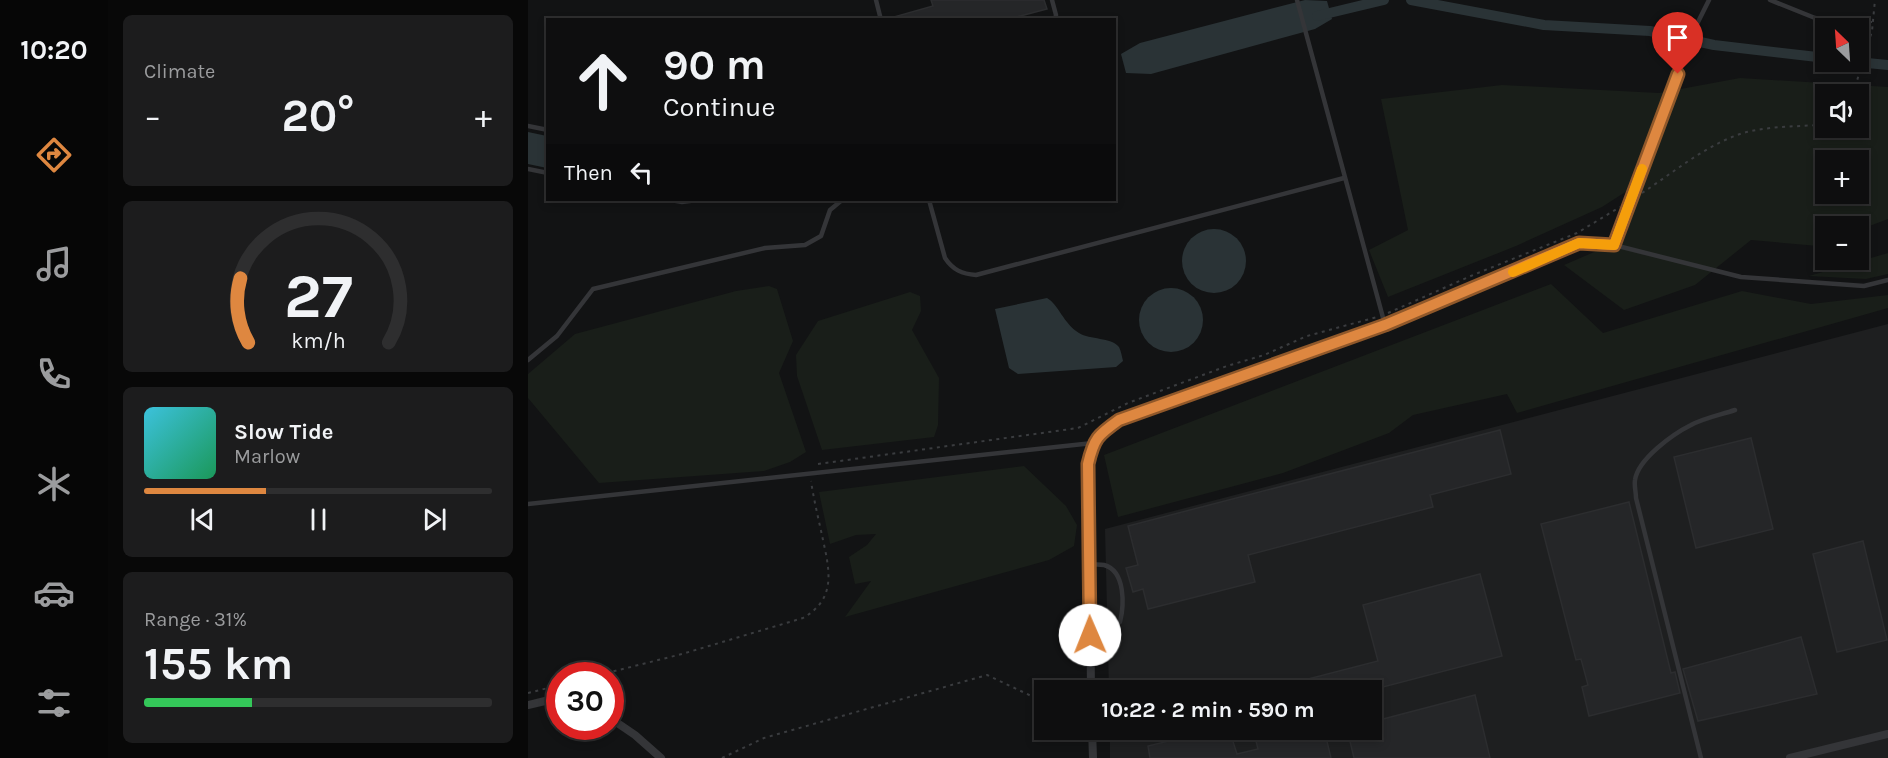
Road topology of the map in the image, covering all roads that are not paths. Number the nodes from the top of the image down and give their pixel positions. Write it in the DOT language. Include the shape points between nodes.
graph roads {
  1 [pos="876,0"];
  2 [pos="1052,0"];
  3 [pos="1709,0"];
  4 [pos="1770,0"];
  5 [pos="1298,1"];
  6 [pos="880,18"];
  7 [pos="1055,18"];
  8 [pos="1815,18"];
  9 [pos="528,126"];
  10 [pos="546,130"];
  11 [pos="528,169"];
  12 [pos="546,173"];
  13 [pos="1344,178"];
  14 [pos="841,201"];
  15 [pos="929,201"];
  16 [pos="1614,245"];
  17 [pos="1888,280"];
  18 [pos="1385,325"];
  19 [pos="528,360"];
  20 [pos="1735,410"];
  21 [pos="1093,443"];
  22 [pos="1089,495"];
  23 [pos="528,504"];
  24 [pos="1089,564"];
  25 [pos="1090,635"];
  26 [pos="1091,680"];
  27 [pos="546,701"];
  28 [pos="528,705"];
  29 [pos="624,729"];
  30 [pos="1888,734"];
  31 [pos="1092,740"];
  32 [pos="661,758"];
  33 [pos="1093,758"];
  34 [pos="1701,758"];
  35 [pos="1790,758"];
  1 -- 6 [label="lane"];
  2 -- 7 [label="lane"];
  3 -- 16 [label="lane"];
  4 -- 8 [label="lane"];
  5 -- 13 [label="lane"];
  9 -- 10 [label="lane"];
  11 -- 12 [label="lane"];
  13 -- 15 [label="lane" via="976,275 950,267"];
  13 -- 18 [label="lane"];
  14 -- 19 [label="lane" via="830,210 821,236 805,245 765,248 593,289 557,336"];
  16 -- 17 [label="lane" via="1741,277 1864,286"];
  16 -- 18 [label="lane" via="1579,243"];
  18 -- 21 [label="lane" via="1119,420"];
  20 -- 34 [label="lane" via="1698,422 1667,440 1648,457 1635,481"];
  21 -- 22 [label="lane" via="1088,464"];
  21 -- 23 [label="lane"];
  22 -- 24 [label="street"];
  24 -- 25 [label="street"];
  24 -- 25 [label="lane" via="1112,569 1120,581 1124,607 1120,622 1107,631"];
  25 -- 26 [label="street"];
  27 -- 28 [label="street"];
  29 -- 32 [label="street"];
  30 -- 35 [label="street"];
  31 -- 33 [label="street"];
}
